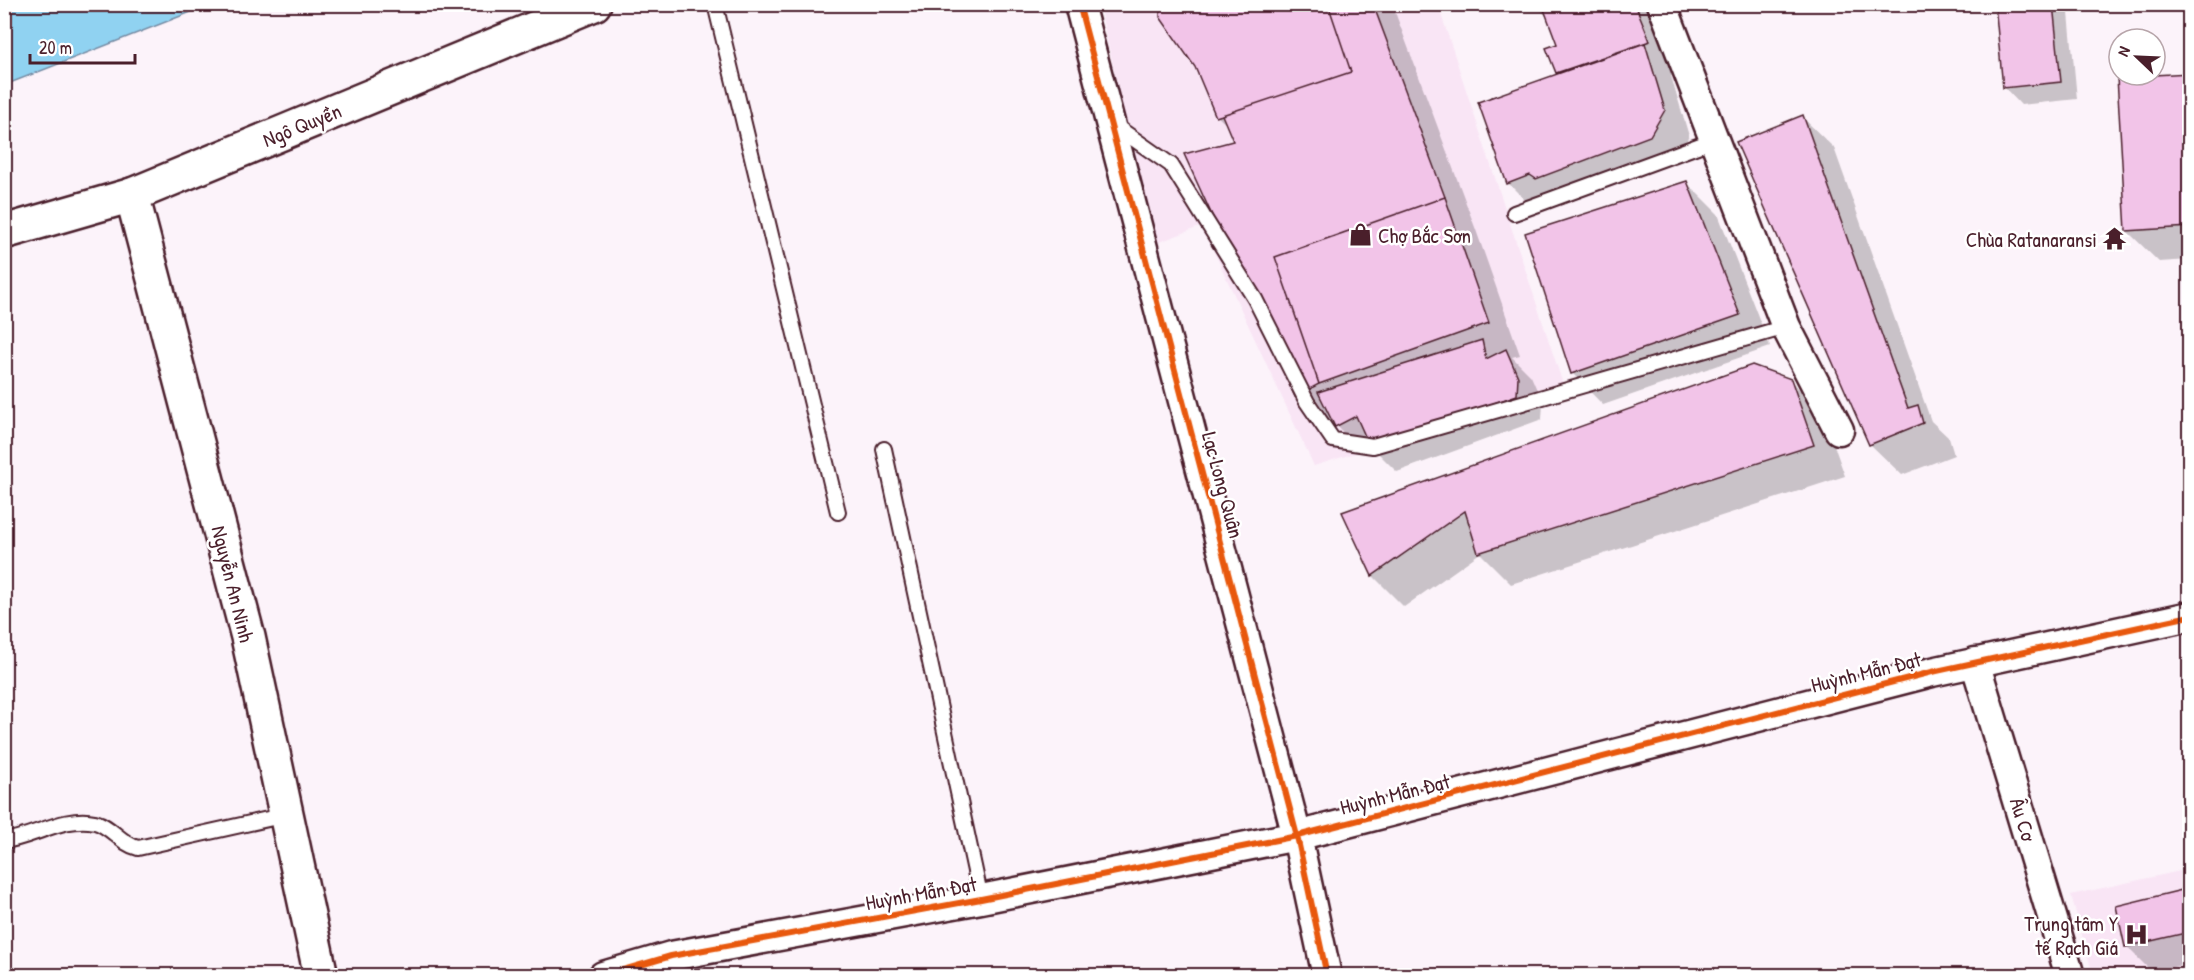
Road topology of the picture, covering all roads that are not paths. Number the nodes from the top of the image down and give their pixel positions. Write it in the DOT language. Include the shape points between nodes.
graph roads {
  1 [pos="594,4"];
  2 [pos="715,4"];
  3 [pos="1079,4"];
  4 [pos="1662,4"];
  5 [pos="1112,124"];
  6 [pos="1714,140"];
  7 [pos="132,195"];
  8 [pos="1514,213"];
  9 [pos="4,232"];
  10 [pos="1786,327"];
  11 [pos="1839,430"];
  12 [pos="884,449"];
  13 [pos="838,512"];
  14 [pos="2190,616"];
  15 [pos="1975,662"];
  16 [pos="286,815"];
  17 [pos="1297,836"];
  18 [pos="4,841"];
  19 [pos="981,899"];
  20 [pos="321,975"];
  21 [pos="603,975"];
  22 [pos="1328,975"];
  23 [pos="2070,975"];
  1 -- 7 [label="street, Ngô Quyền"];
  2 -- 13 [label="lane"];
  3 -- 5 [label="street, Lạc Long Quân"];
  4 -- 6 [label="street"];
  5 -- 10 [label="lane" via="1171,165 1255,299 1307,402 1333,440 1373,446"];
  5 -- 17 [label="street, Lạc Long Quân"];
  6 -- 8 [label="lane"];
  6 -- 10 [label="street"];
  7 -- 9 [label="street, Ngô Quyền"];
  7 -- 16 [label="street, Nguyễn An Ninh" via="248,637"];
  10 -- 11 [label="street"];
  12 -- 19 [label="lane"];
  14 -- 15 [label="street, Huỳnh Mẫn Đạt"];
  15 -- 17 [label="street, Huỳnh Mẫn Đạt"];
  15 -- 23 [label="street, Âu Cơ"];
  16 -- 18 [label="lane" via="138,848 127,846 96,822 71,821 25,838"];
  16 -- 20 [label="street, Nguyễn An Ninh"];
  17 -- 19 [label="street, Huỳnh Mẫn Đạt"];
  17 -- 22 [label="street, Lạc Long Quân"];
  19 -- 21 [label="street, Huỳnh Mẫn Đạt" via="671,956"];
}
